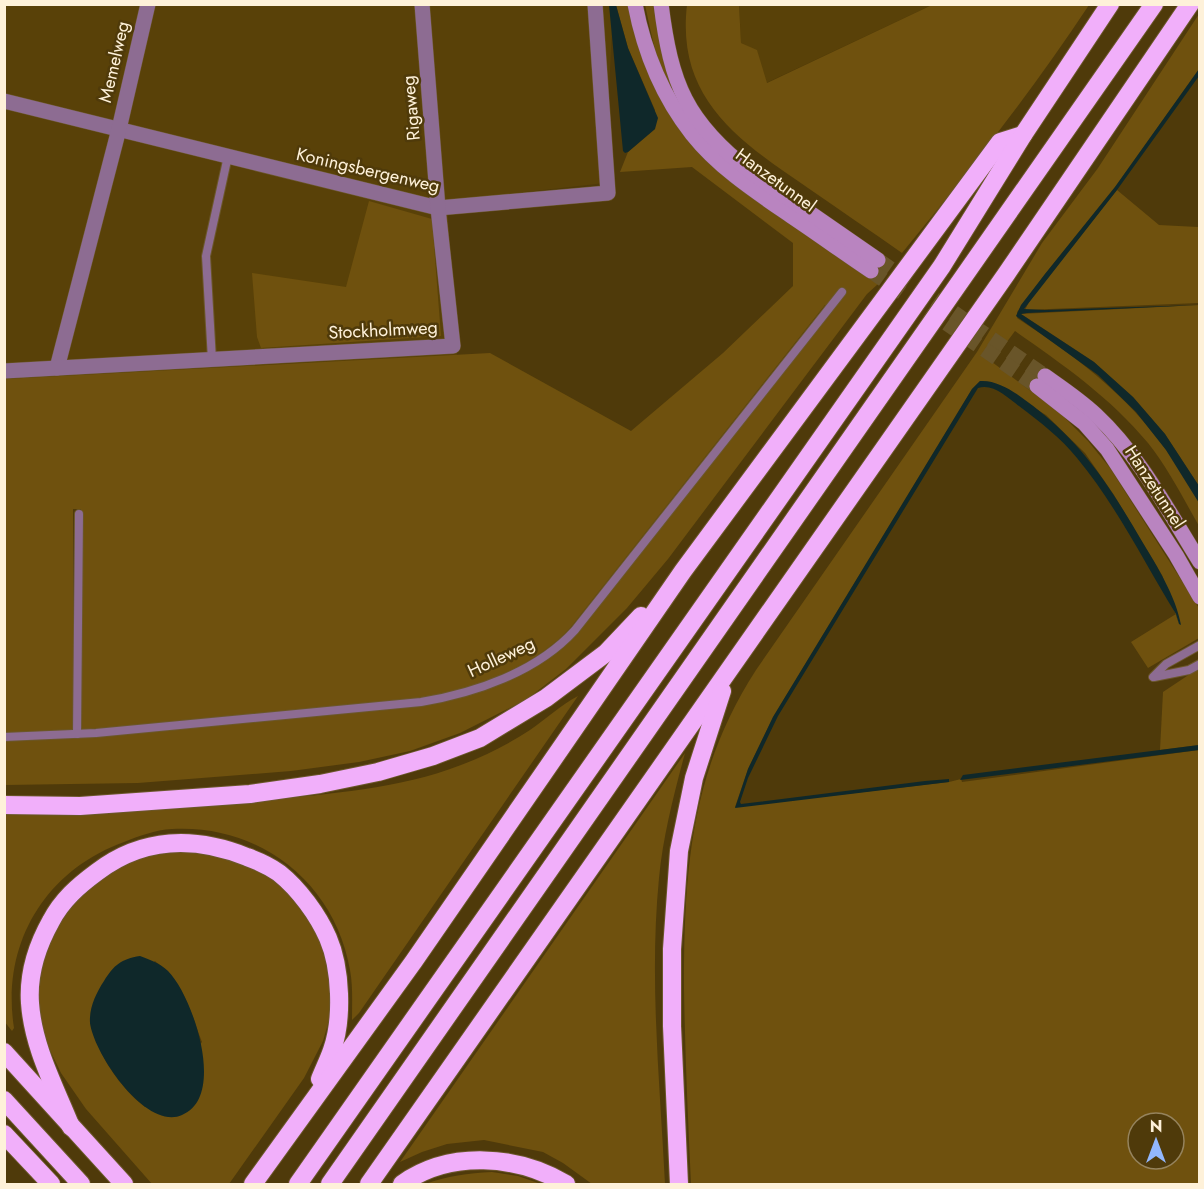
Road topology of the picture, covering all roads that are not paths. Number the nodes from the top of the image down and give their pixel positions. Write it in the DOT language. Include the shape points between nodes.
graph roads {
  1 [pos="148,4"];
  2 [pos="422,4"];
  3 [pos="595,4"];
  4 [pos="636,4"];
  5 [pos="661,4"];
  6 [pos="1110,4"];
  7 [pos="1154,4"];
  8 [pos="1190,4"];
  9 [pos="4,101"];
  10 [pos="118,129"];
  11 [pos="1023,135"];
  12 [pos="228,156"];
  13 [pos="438,208"];
  14 [pos="842,292"];
  15 [pos="212,360"];
  16 [pos="57,368"];
  17 [pos="4,371"];
  18 [pos="79,514"];
  19 [pos="1200,562"];
  20 [pos="683,571"];
  21 [pos="1200,597"];
  22 [pos="1200,645"];
  23 [pos="732,664"];
  24 [pos="1200,664"];
  25 [pos="77,734"];
  26 [pos="4,737"];
  27 [pos="4,805"];
  28 [pos="4,1052"];
  29 [pos="4,1100"];
  30 [pos="71,1127"];
  31 [pos="4,1134"];
  32 [pos="288,1135"];
  33 [pos="51,1185"];
  34 [pos="81,1185"];
  35 [pos="124,1185"];
  36 [pos="253,1185"];
  37 [pos="298,1185"];
  38 [pos="330,1185"];
  39 [pos="369,1185"];
  40 [pos="402,1185"];
  41 [pos="566,1185"];
  42 [pos="679,1185"];
  1 -- 10 [label="street, Memelweg"];
  2 -- 13 [label="street, Rigaweg"];
  3 -- 13 [label="street, Koningsbergenweg" via="608,193"];
  4 -- 5 [label="main road, Hanzetunnel" via="654,69 672,106 693,135 729,172 875,266 735,159 705,130 677,81 667,49"];
  6 -- 11 [label="highway"];
  7 -- 38 [label="highway"];
  8 -- 23 [label="highway"];
  9 -- 10 [label="street, Koningsbergenweg"];
  10 -- 12 [label="street, Koningsbergenweg"];
  10 -- 16 [label="street"];
  11 -- 20 [label="highway" via="1000,142"];
  11 -- 37 [label="highway" via="942,266"];
  12 -- 13 [label="street, Koningsbergenweg"];
  12 -- 15 [label="lane" via="206,256"];
  13 -- 15 [label="street, Stockholmweg" via="453,346"];
  14 -- 25 [label="lane, Holleweg" via="574,630 542,657 481,687 431,700"];
  15 -- 16 [label="street, Stockholmweg"];
  16 -- 17 [label="street, Stockholmweg"];
  18 -- 25 [label="lane"];
  19 -- 21 [label="main road, Hanzetunnel" via="1143,469 1118,438 1095,414 1041,381 1107,449"];
  20 -- 27 [label="highway" via="606,653 546,698 480,738 433,756 354,777 250,794 81,806"];
  20 -- 32 [label="highway"];
  22 -- 24 [label="lane" via="1166,664 1153,677"];
  23 -- 39 [label="highway"];
  23 -- 42 [label="highway" via="694,778 679,851 672,950 672,1026"];
  25 -- 26 [label="lane, Holleweg"];
  28 -- 30 [label="highway"];
  29 -- 34 [label="highway"];
  30 -- 32 [label="highway" via="37,1044 33,1023 31,980 39,944 69,895 108,863 159,844 184,843 229,850 278,873 296,890 328,939 337,969 339,998 333,1048"];
  30 -- 35 [label="highway"];
  31 -- 33 [label="highway"];
  32 -- 36 [label="highway"];
  40 -- 41 [label="highway" via="435,1168 483,1160 531,1168"];
}
